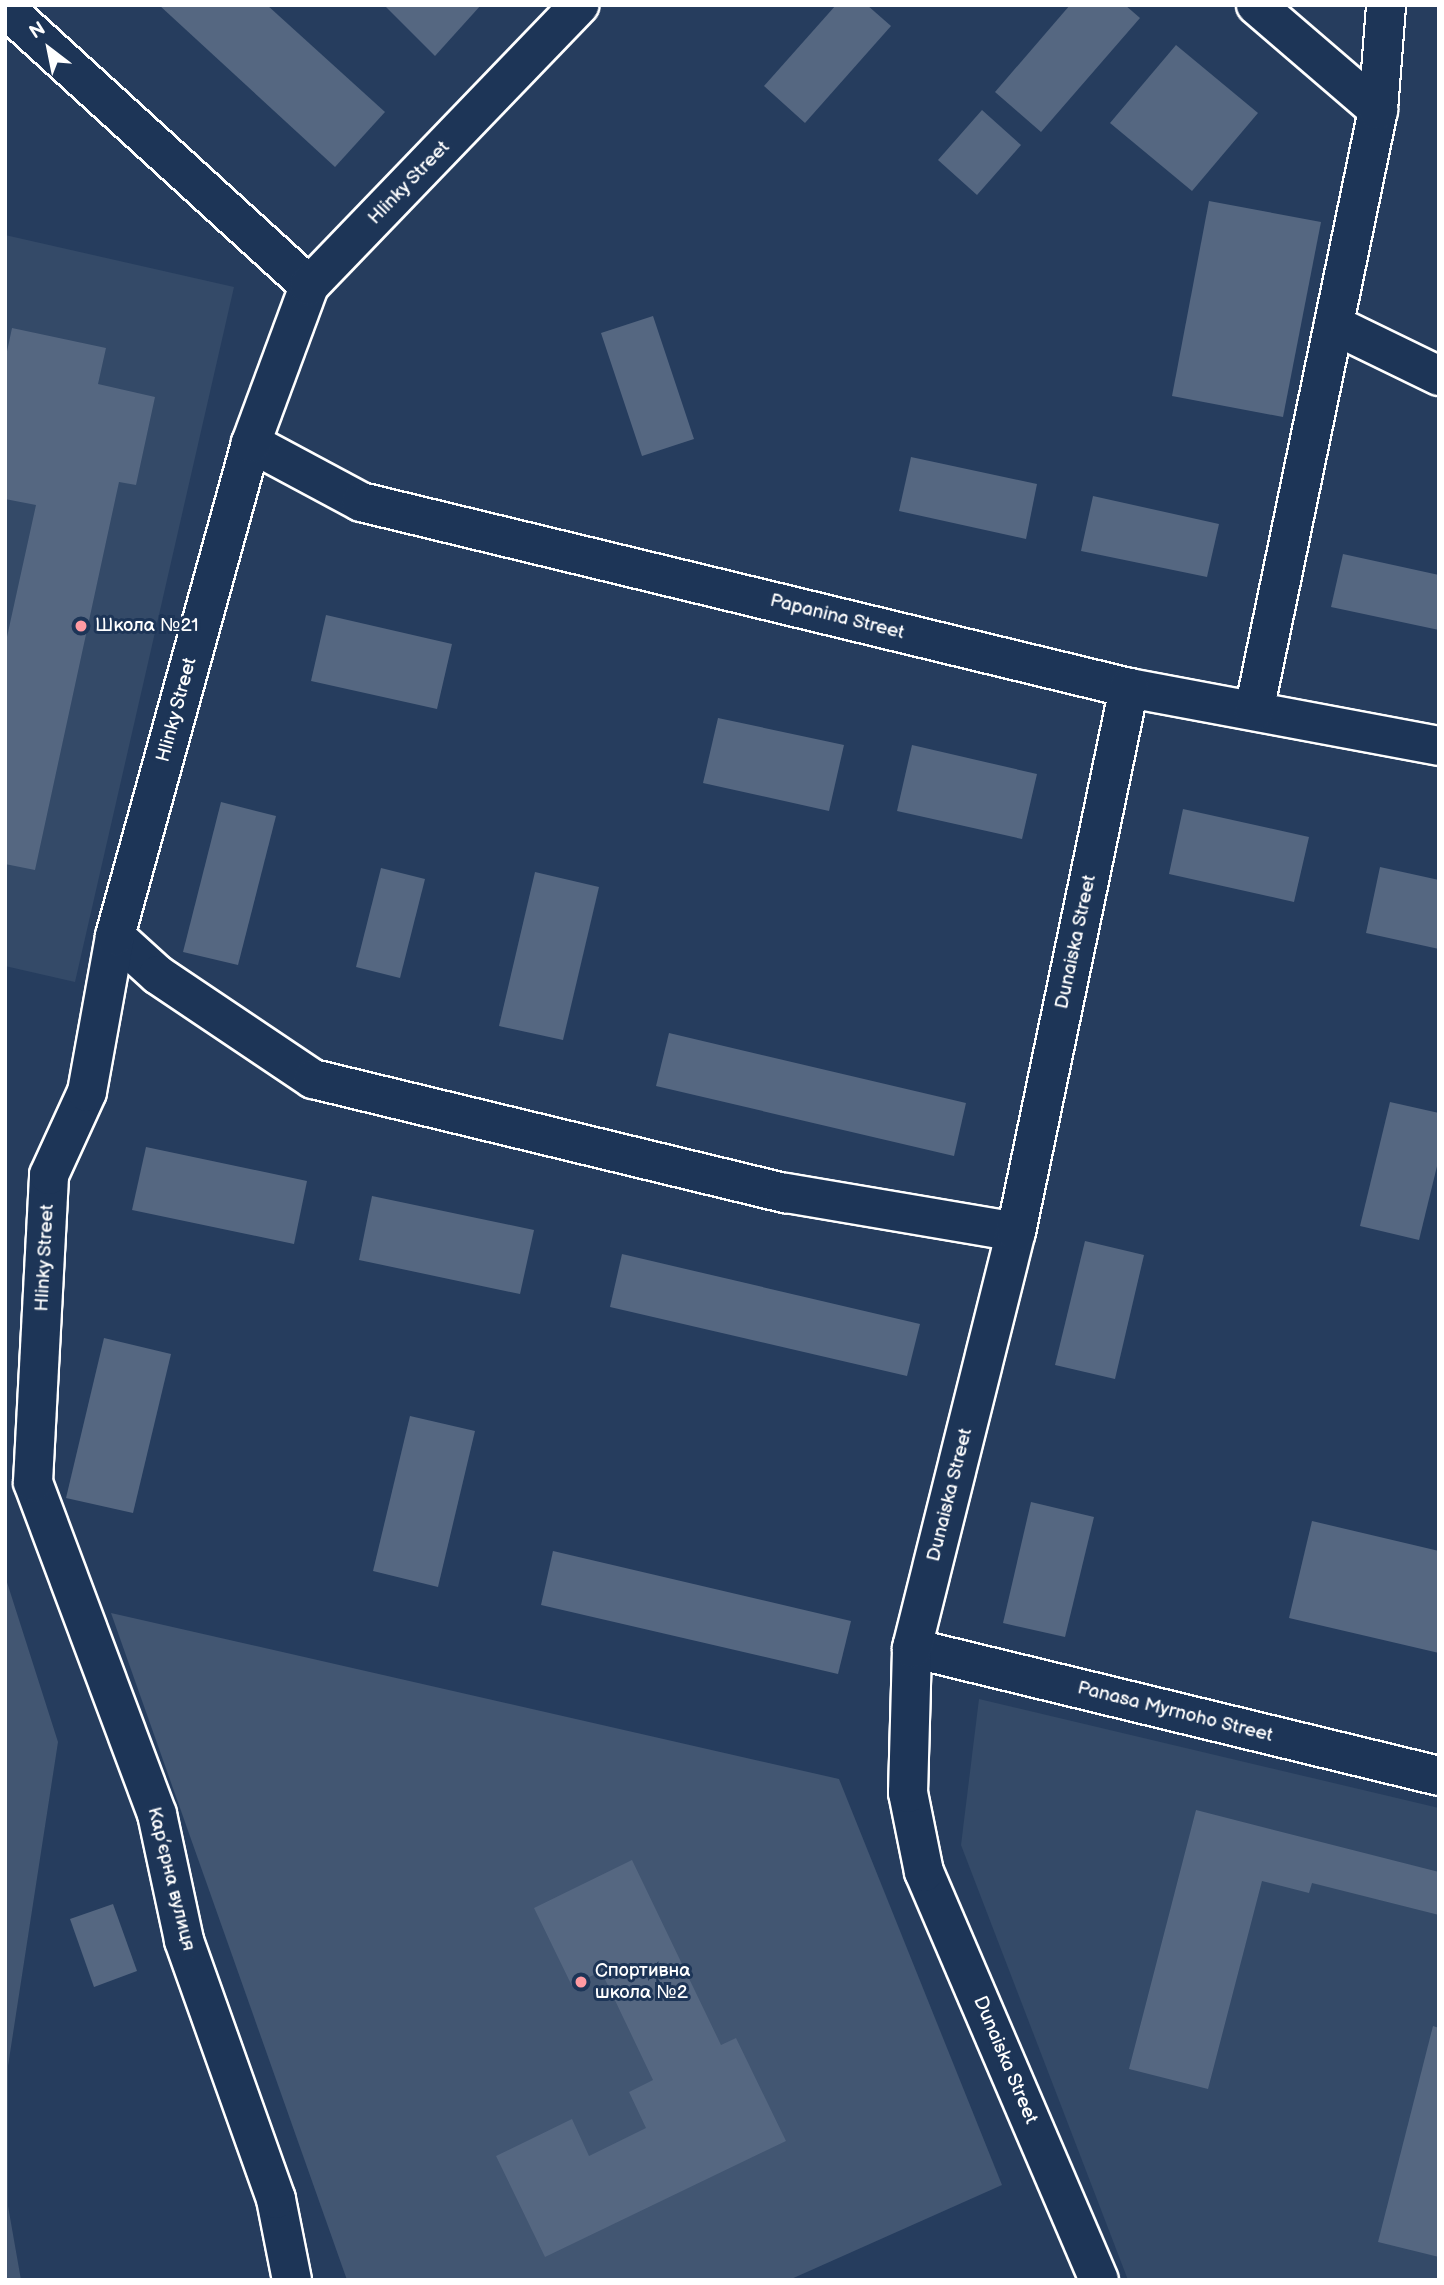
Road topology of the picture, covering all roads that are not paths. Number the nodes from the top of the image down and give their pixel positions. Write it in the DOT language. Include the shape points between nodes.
graph roads {
  1 [pos="579,5"];
  2 [pos="1256,5"];
  3 [pos="1386,5"];
  4 [pos="5,8"];
  5 [pos="1378,110"];
  6 [pos="309,286"];
  7 [pos="1334,325"];
  8 [pos="1439,376"];
  9 [pos="251,443"];
  10 [pos="1129,688"];
  11 [pos="1254,711"];
  12 [pos="1439,746"];
  13 [pos="115,936"];
  14 [pos="1016,1232"];
  15 [pos="33,1482"];
  16 [pos="912,1648"];
  17 [pos="1439,1776"];
  18 [pos="292,2280"];
  19 [pos="1099,2280"];
  1 -- 6 [label="street, Hlinky Street"];
  2 -- 5 [label="street"];
  3 -- 5 [label="street"];
  4 -- 6 [label="street"];
  5 -- 7 [label="street"];
  6 -- 9 [label="street, Hlinky Street"];
  7 -- 8 [label="street"];
  7 -- 11 [label="street"];
  9 -- 10 [label="street, Papanina Street" via="361,502"];
  9 -- 13 [label="street, Hlinky Street"];
  10 -- 11 [label="street, Papanina Street"];
  10 -- 14 [label="street, Dunaiska Street"];
  11 -- 12 [label="street, Papanina Street"];
  13 -- 14 [label="street" via="158,975 313,1079 786,1193"];
  13 -- 15 [label="street, Hlinky Street" via="87,1092 49,1175"];
  14 -- 16 [label="street, Dunaiska Street"];
  15 -- 18 [label="street, Кар’єрна вулиця" via="157,1814 184,1940 276,2199"];
  16 -- 17 [label="street, Panasa Myrnoho Street"];
  16 -- 19 [label="street, Dunaiska Street" via="908,1793 924,1872"];
}
